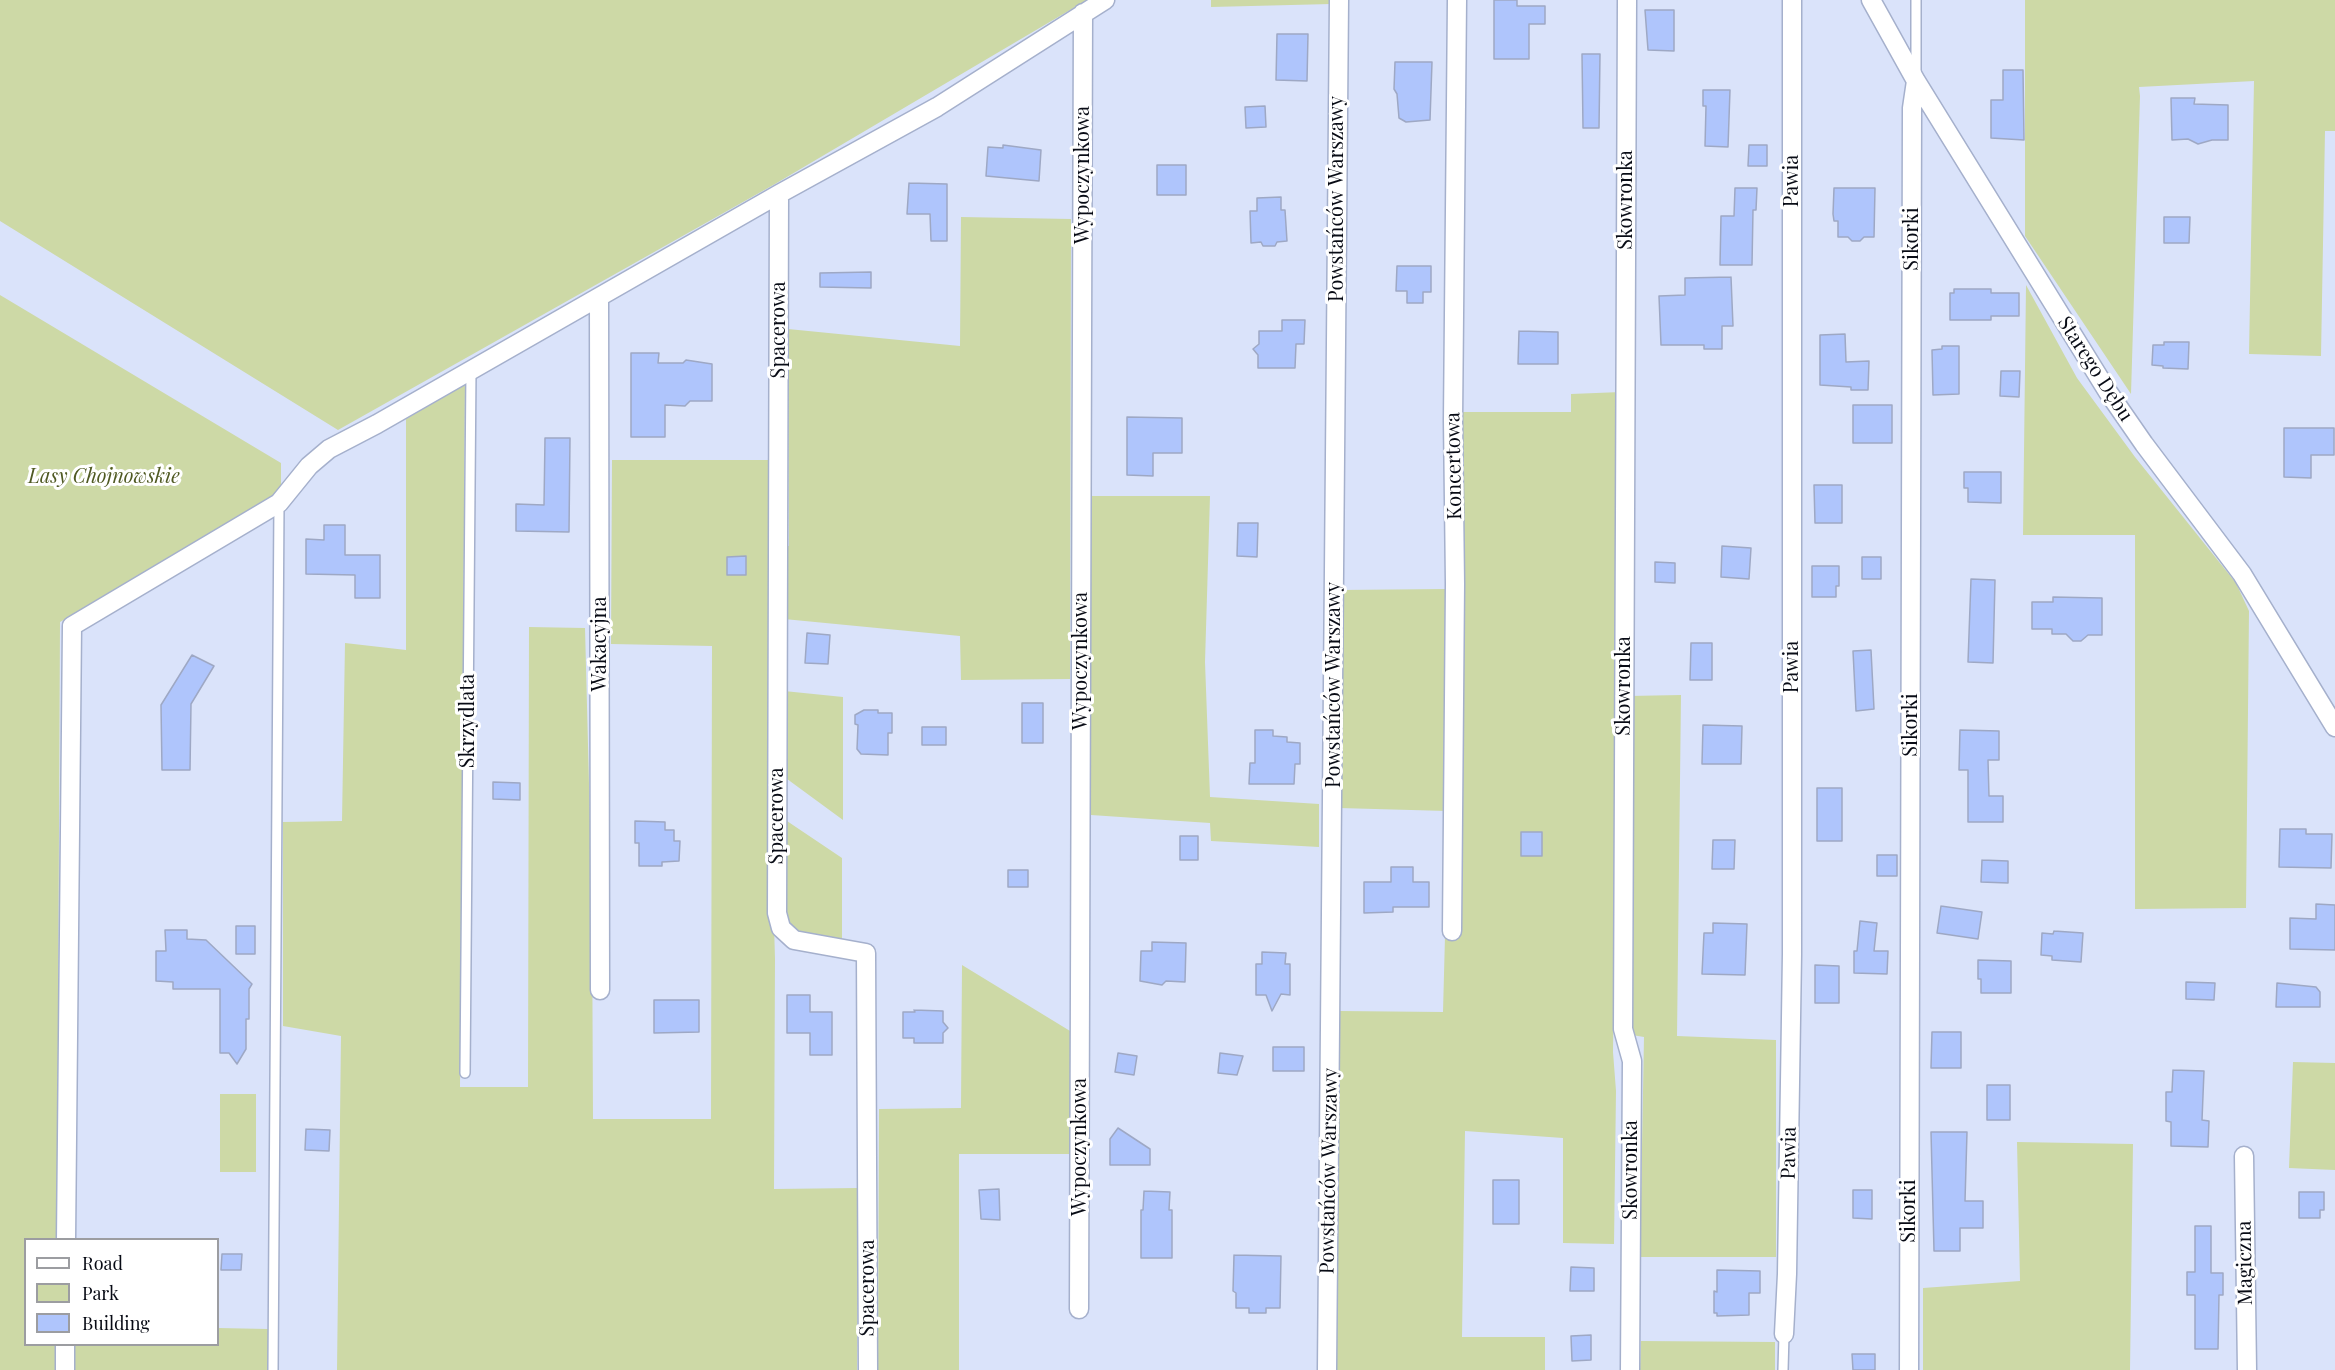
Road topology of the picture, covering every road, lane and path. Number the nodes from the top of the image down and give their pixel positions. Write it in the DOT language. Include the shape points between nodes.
graph roads {
  1 [pos="1105,0"];
  2 [pos="1339,0"];
  3 [pos="1456,0"];
  4 [pos="1627,0"];
  5 [pos="1792,0"];
  6 [pos="1871,0"];
  7 [pos="1916,0"];
  8 [pos="1083,13"];
  9 [pos="1916,81"];
  10 [pos="779,194"];
  11 [pos="599,298"];
  12 [pos="471,369"];
  13 [pos="279,503"];
  14 [pos="2335,727"];
  15 [pos="1452,931"];
  16 [pos="600,990"];
  17 [pos="465,1073"];
  18 [pos="2244,1156"];
  19 [pos="66,1238"];
  20 [pos="1079,1309"];
  21 [pos="1784,1334"];
  22 [pos="65,1346"];
  23 [pos="65,1370"];
  24 [pos="273,1370"];
  25 [pos="868,1370"];
  26 [pos="1327,1370"];
  27 [pos="1630,1370"];
  28 [pos="1783,1370"];
  29 [pos="1909,1370"];
  30 [pos="2247,1370"];
  1 -- 8 [label="street"];
  2 -- 26 [label="street, Powstańców Warszawy"];
  3 -- 15 [label="street, Koncertowa"];
  4 -- 27 [label="street, Skowronka" via="1623,1029 1632,1061"];
  5 -- 21 [label="street, Pawia" via="1792,954"];
  6 -- 9 [label="street, Starego Dębu"];
  7 -- 9 [label="lane"];
  8 -- 10 [label="street" via="937,107"];
  8 -- 20 [label="street, Wypoczynkowa"];
  9 -- 14 [label="street, Starego Dębu" via="2108,392 2242,574"];
  9 -- 29 [label="street, Sikorki" via="1912,120"];
  10 -- 11 [label="street"];
  10 -- 25 [label="street, Spacerowa" via="777,913 781,928 794,940 866,952"];
  11 -- 12 [label="street"];
  11 -- 16 [label="street, Wakacyjna"];
  12 -- 13 [label="street" via="330,449 309,466"];
  12 -- 17 [label="lane, Skrzydlata"];
  13 -- 19 [label="street" via="72,626"];
  13 -- 24 [label="lane"];
  18 -- 30 [label="street, Magiczna"];
  21 -- 28 [label="lane"];
  22 -- 23 [label="street"];
}
